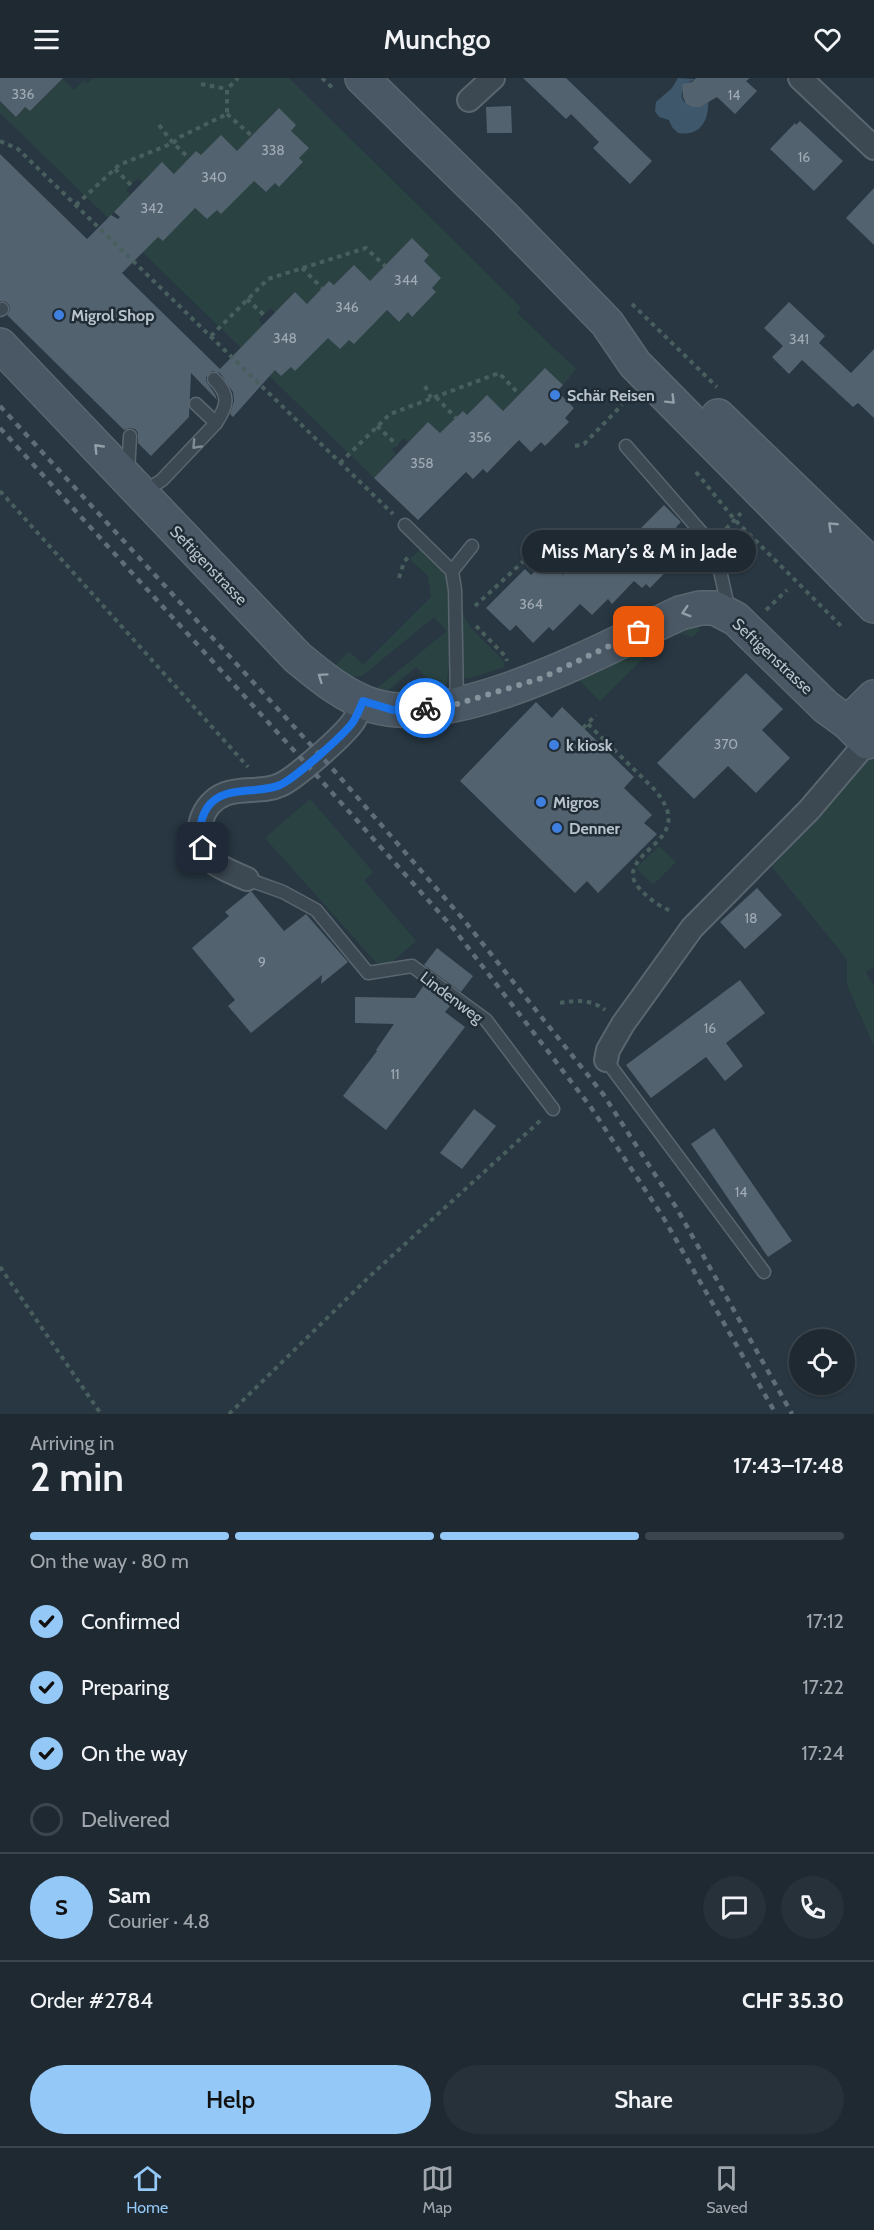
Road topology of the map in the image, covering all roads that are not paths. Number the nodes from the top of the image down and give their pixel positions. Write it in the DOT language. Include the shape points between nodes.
graph roads {
  1 [pos="493,78"];
  2 [pos="800,78"];
  3 [pos="350,86"];
  4 [pos="469,100"];
  5 [pos="874,148"];
  6 [pos="619,313"];
  7 [pos="0,345"];
  8 [pos="214,380"];
  9 [pos="196,404"];
  10 [pos="216,423"];
  11 [pos="130,436"];
  12 [pos="626,446"];
  13 [pos="134,486"];
  14 [pos="405,525"];
  15 [pos="472,546"];
  16 [pos="874,567"];
  17 [pos="452,571"];
  18 [pos="874,606"];
  19 [pos="729,615"];
  20 [pos="874,697"];
  21 [pos="363,701"];
  22 [pos="457,704"];
  23 [pos="863,733"];
  24 [pos="247,879"];
  25 [pos="606,1060"];
  26 [pos="553,1109"];
  27 [pos="764,1272"];
  1 -- 4 [label="street"];
  2 -- 5 [label="street"];
  3 -- 6 [label="main road"];
  16 -- 6 [label="main road, one-way" via="649,349"];
  6 -- 18 [label="main road, one-way" via="635,364"];
  13 -- 7 [label="main road, Seftigenstrasse, one-way"];
  8 -- 10 [label="lane" via="222,387 226,400"];
  9 -- 10 [label="lane"];
  10 -- 13 [label="lane, one-way" via="162,480"];
  11 -- 13 [label="lane"];
  12 -- 19 [label="lane" via="715,548"];
  21 -- 13 [label="main road, Seftigenstrasse, one-way" via="333,685 297,657"];
  14 -- 17 [label="lane"];
  15 -- 17 [label="lane"];
  17 -- 22 [label="lane"];
  19 -- 22 [label="main road, Seftigenstrasse, one-way" via="715,608 691,609 542,678"];
  19 -- 23 [label="main road, Seftigenstrasse" via="826,707"];
  20 -- 23 [label="main road"];
  21 -- 22 [label="main road, Seftigenstrasse" via="393,710"];
  21 -- 24 [label="street, Lindenweg" via="353,722 297,774 280,785 223,795 206,810 200,837 208,856 219,866"];
  23 -- 25 [label="street" via="809,810 692,928 623,1024"];
  24 -- 26 [label="lane, Lindenweg" via="316,910 368,974 412,966 486,1020"];
  25 -- 27 [label="lane"];
}
